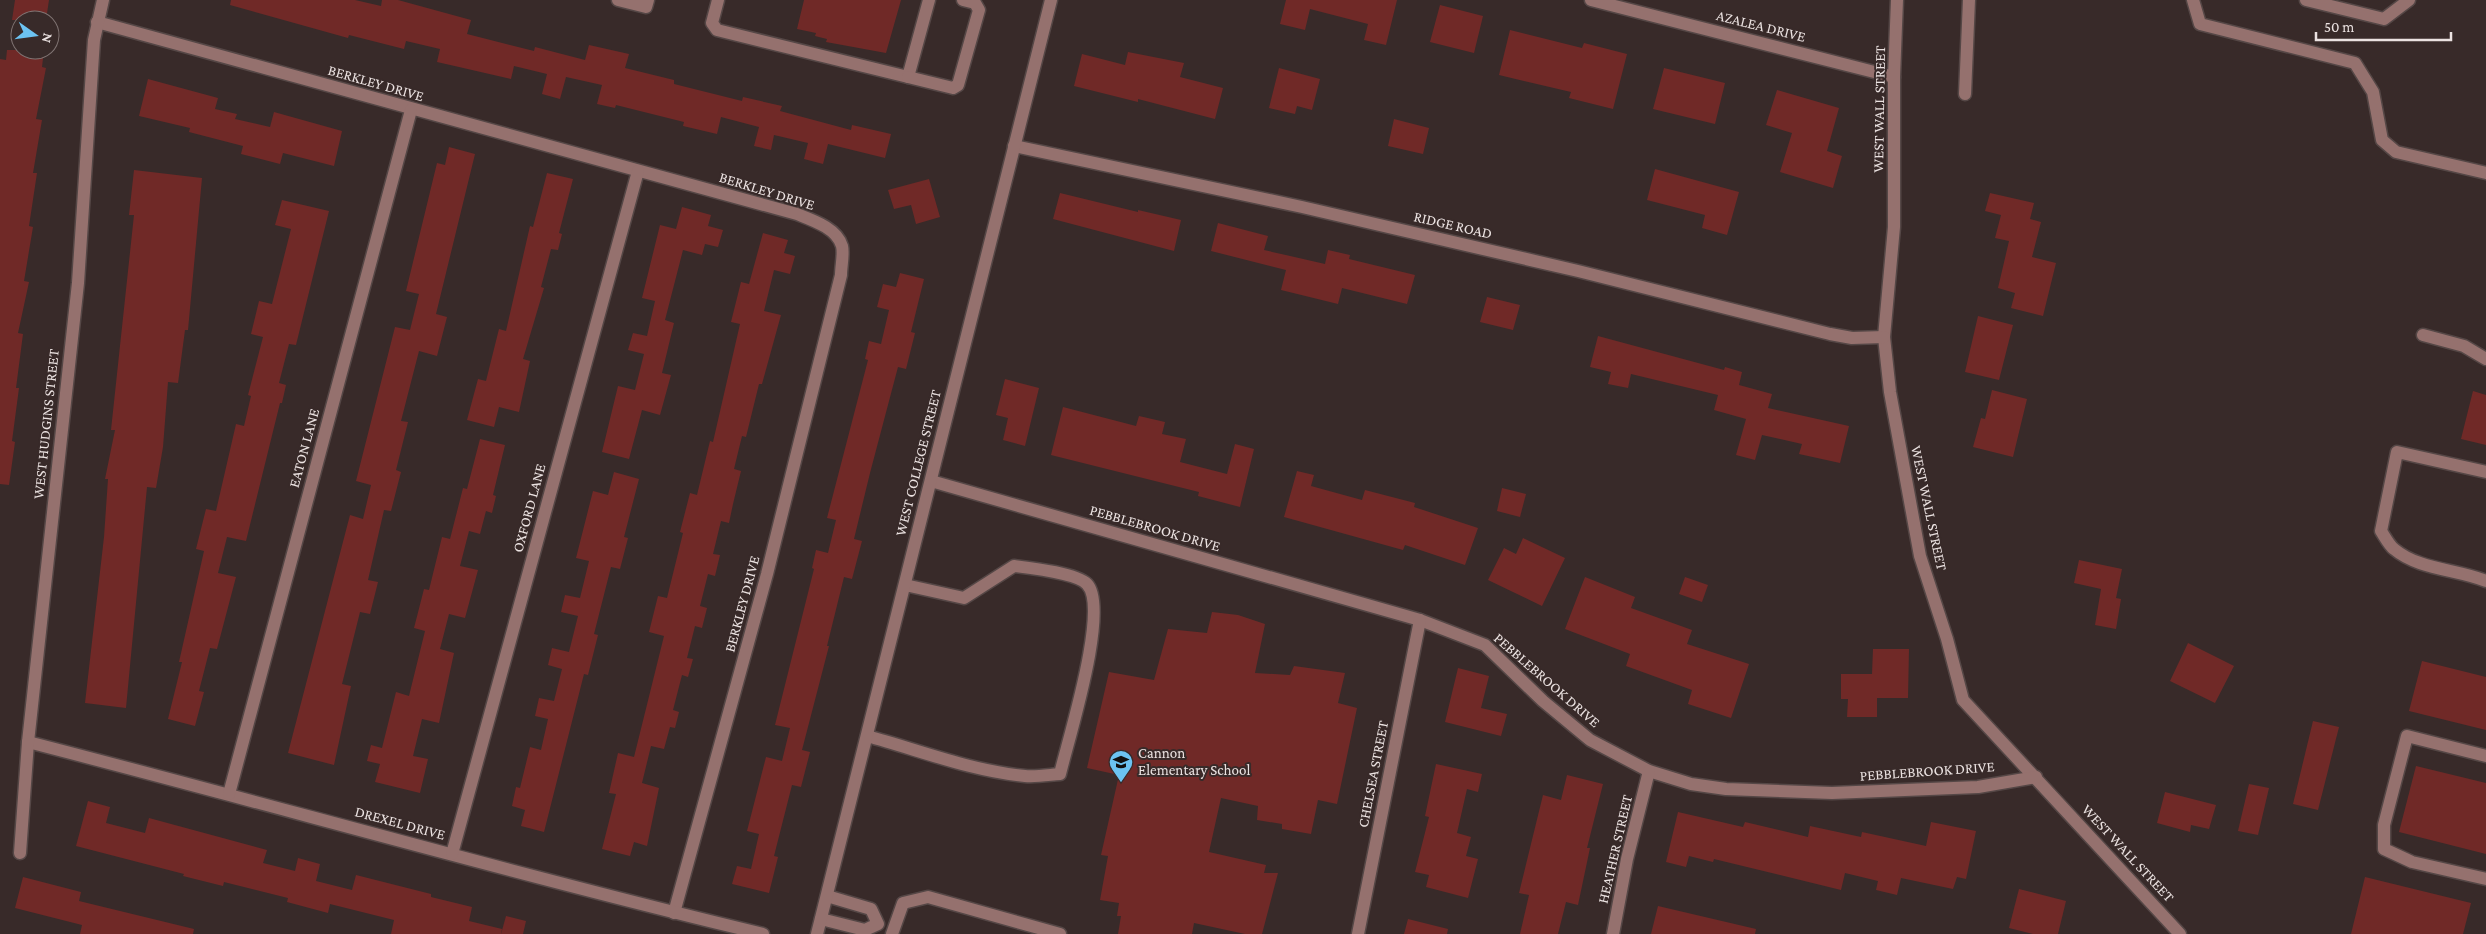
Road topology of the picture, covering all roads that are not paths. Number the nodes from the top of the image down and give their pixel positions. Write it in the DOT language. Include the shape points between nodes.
graph roads {
  1 [pos="103,0"];
  2 [pos="618,0"];
  3 [pos="648,0"];
  4 [pos="718,0"];
  5 [pos="929,0"];
  6 [pos="963,0"];
  7 [pos="1051,0"];
  8 [pos="1591,0"];
  9 [pos="1897,0"];
  10 [pos="1969,0"];
  11 [pos="2193,0"];
  12 [pos="2306,0"];
  13 [pos="2409,0"];
  14 [pos="97,22"];
  15 [pos="1894,77"];
  16 [pos="908,78"];
  17 [pos="1965,94"];
  18 [pos="411,110"];
  19 [pos="1014,146"];
  20 [pos="638,171"];
  21 [pos="2486,173"];
  22 [pos="2423,334"];
  23 [pos="1884,337"];
  24 [pos="2486,359"];
  25 [pos="2486,472"];
  26 [pos="931,481"];
  27 [pos="2486,581"];
  28 [pos="905,585"];
  29 [pos="1420,620"];
  30 [pos="867,736"];
  31 [pos="28,742"];
  32 [pos="2486,756"];
  33 [pos="1650,771"];
  34 [pos="2036,777"];
  35 [pos="230,794"];
  36 [pos="20,853"];
  37 [pos="452,854"];
  38 [pos="2486,879"];
  39 [pos="827,896"];
  40 [pos="674,913"];
  41 [pos="821,919"];
  42 [pos="878,924"];
  43 [pos="892,932"];
  44 [pos="763,934"];
  45 [pos="817,934"];
  46 [pos="1060,934"];
  47 [pos="1358,934"];
  48 [pos="1613,934"];
  49 [pos="2180,934"];
  1 -- 14 [label="street, WEST HUDGINS STREET"];
  2 -- 3 [label="street" via="646,7"];
  4 -- 16 [label="street" via="712,23 717,30"];
  5 -- 16 [label="street"];
  6 -- 16 [label="street" via="975,4 979,10 958,85 953,88"];
  7 -- 19 [label="street, WEST COLLEGE STREET"];
  8 -- 15 [label="street, AZALEA DRIVE"];
  9 -- 15 [label="street, WEST WALL STREET"];
  10 -- 17 [label="street"];
  11 -- 21 [label="street" via="2200,24 2355,63 2373,92 2382,140 2396,152"];
  12 -- 13 [label="street" via="2384,19"];
  14 -- 18 [label="street, BERKLEY DRIVE"];
  14 -- 31 [label="street, WEST HUDGINS STREET" via="78,283"];
  15 -- 23 [label="street, WEST WALL STREET" via="1894,227"];
  18 -- 20 [label="street, BERKLEY DRIVE"];
  18 -- 35 [label="street, EATON LANE"];
  19 -- 23 [label="street, RIDGE ROAD" via="1302,207 1830,334 1852,338"];
  19 -- 26 [label="street, WEST COLLEGE STREET"];
  20 -- 37 [label="street, OXFORD LANE"];
  20 -- 40 [label="street, BERKLEY DRIVE" via="797,214 822,225 838,237 842,247 840,275 767,574"];
  22 -- 24 [label="street" via="2464,346"];
  23 -- 34 [label="street, WEST WALL STREET" via="1890,392 1920,556 1963,700"];
  25 -- 27 [label="street" via="2397,452 2381,530 2393,549 2412,561"];
  26 -- 28 [label="street, WEST COLLEGE STREET"];
  26 -- 29 [label="street, PEBBLEBROOK DRIVE"];
  28 -- 30 [label="street, WEST COLLEGE STREET"];
  28 -- 30 [label="street" via="964,598 1014,566 1051,571 1086,582 1094,593 1094,638 1060,774 1026,776 1002,772"];
  29 -- 33 [label="street, PEBBLEBROOK DRIVE" via="1485,645 1543,701 1590,740"];
  29 -- 47 [label="street, CHELSEA STREET"];
  30 -- 39 [label="street, WEST COLLEGE STREET"];
  31 -- 35 [label="street, DREXEL DRIVE"];
  31 -- 36 [label="street, WEST HUDGINS STREET"];
  32 -- 38 [label="street" via="2407,736 2384,825 2384,849 2412,862"];
  33 -- 34 [label="street, PEBBLEBROOK DRIVE" via="1690,784 1726,789 1832,793 1978,787"];
  33 -- 48 [label="street, HEATHER STREET" via="1627,859"];
  34 -- 49 [label="street, WEST WALL STREET"];
  35 -- 37 [label="street, DREXEL DRIVE"];
  37 -- 40 [label="street, DREXEL DRIVE"];
  39 -- 41 [label="street, WEST COLLEGE STREET"];
  39 -- 42 [label="street" via="871,909"];
  40 -- 44 [label="street, DREXEL DRIVE"];
  41 -- 42 [label="street" via="865,930"];
  41 -- 45 [label="street, WEST COLLEGE STREET"];
  42 -- 43 [label="street"];
  43 -- 46 [label="street" via="903,903 928,898"];
}
